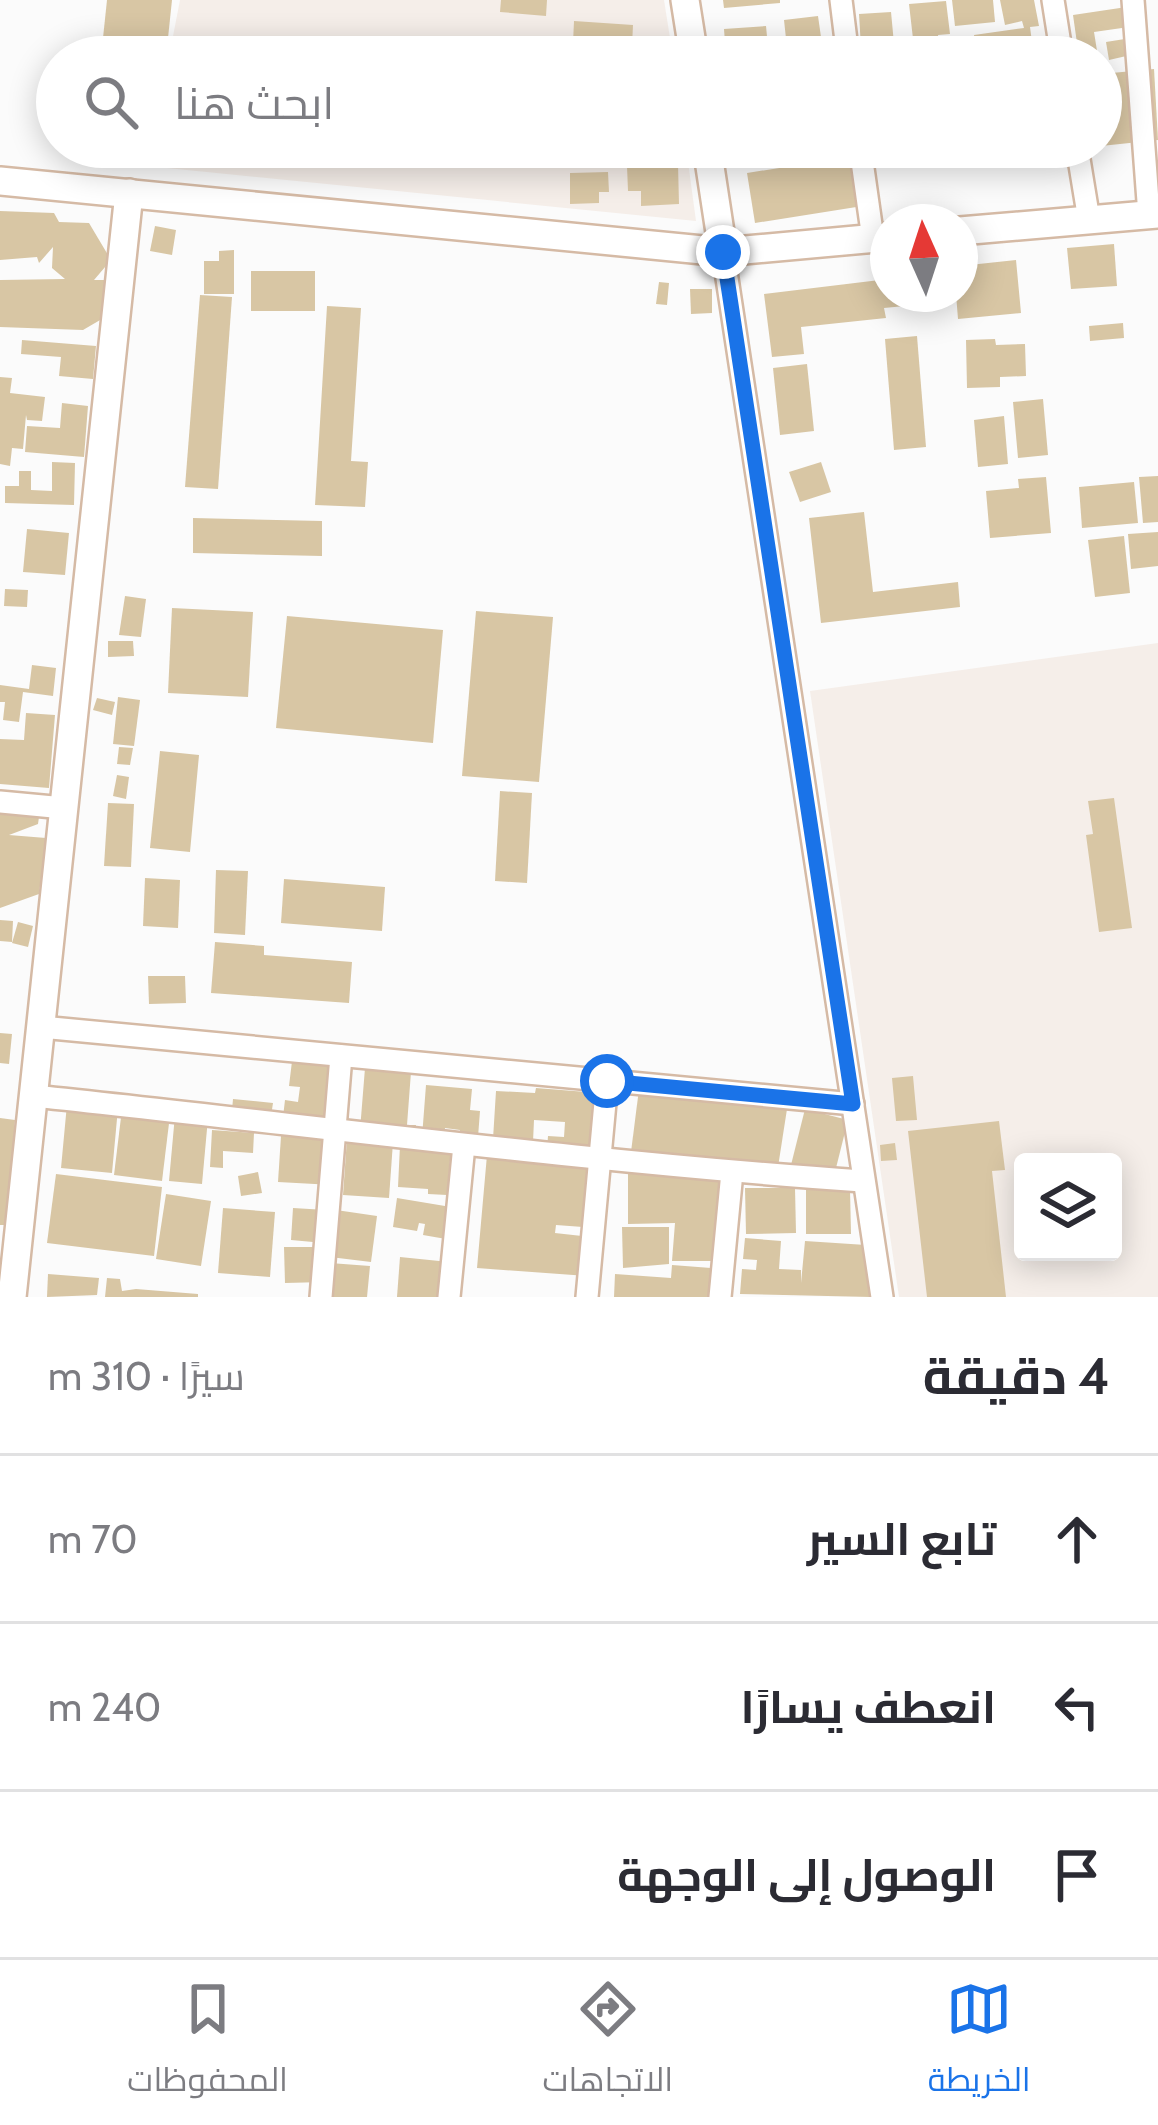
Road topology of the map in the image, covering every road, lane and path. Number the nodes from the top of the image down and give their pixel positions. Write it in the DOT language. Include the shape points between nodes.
graph roads {
  1 [pos="686,0"];
  2 [pos="841,0"];
  3 [pos="1053,0"];
  4 [pos="1132,0"];
  5 [pos="691,36"];
  6 [pos="845,36"];
  7 [pos="1059,36"];
  8 [pos="710,168"];
  9 [pos="865,168"];
  10 [pos="1080,168"];
  11 [pos="0,181"];
  12 [pos="129,194"];
  13 [pos="873,204"];
  14 [pos="1153,214"];
  15 [pos="1089,220"];
  16 [pos="978,229"];
  17 [pos="870,239"];
  18 [pos="723,252"];
  19 [pos="0,802"];
  20 [pos="64,808"];
  21 [pos="41,1027"];
  22 [pos="341,1056"];
  23 [pos="607,1081"];
  24 [pos="34,1096"];
  25 [pos="853,1104"];
  26 [pos="335,1127"];
  27 [pos="464,1145"];
  28 [pos="600,1158"];
  29 [pos="732,1172"];
  30 [pos="862,1180"];
  31 [pos="12,1297"];
  32 [pos="321,1297"];
  33 [pos="449,1297"];
  34 [pos="586,1297"];
  35 [pos="720,1297"];
  36 [pos="882,1297"];
  1 -- 5 [label="street"];
  2 -- 6 [label="street"];
  3 -- 7 [label="street"];
  4 -- 14 [label="street"];
  8 -- 18 [label="street"];
  9 -- 13 [label="street"];
  10 -- 15 [label="street"];
  11 -- 12 [label="street"];
  12 -- 18 [label="street"];
  12 -- 20 [label="street"];
  14 -- 15 [label="street"];
  15 -- 16 [label="street"];
  17 -- 18 [label="street"];
  18 -- 25 [label="street"];
  19 -- 20 [label="street"];
  20 -- 21 [label="street"];
  21 -- 22 [label="street"];
  21 -- 24 [label="street"];
  22 -- 23 [label="street"];
  22 -- 26 [label="street"];
  23 -- 25 [label="street"];
  23 -- 28 [label="street"];
  24 -- 26 [label="street"];
  24 -- 31 [label="street"];
  25 -- 30 [label="street"];
  26 -- 27 [label="street"];
  26 -- 32 [label="street"];
  27 -- 28 [label="street"];
  27 -- 33 [label="street"];
  28 -- 29 [label="street"];
  28 -- 34 [label="street"];
  29 -- 30 [label="street"];
  29 -- 35 [label="street"];
  30 -- 36 [label="street"];
}
